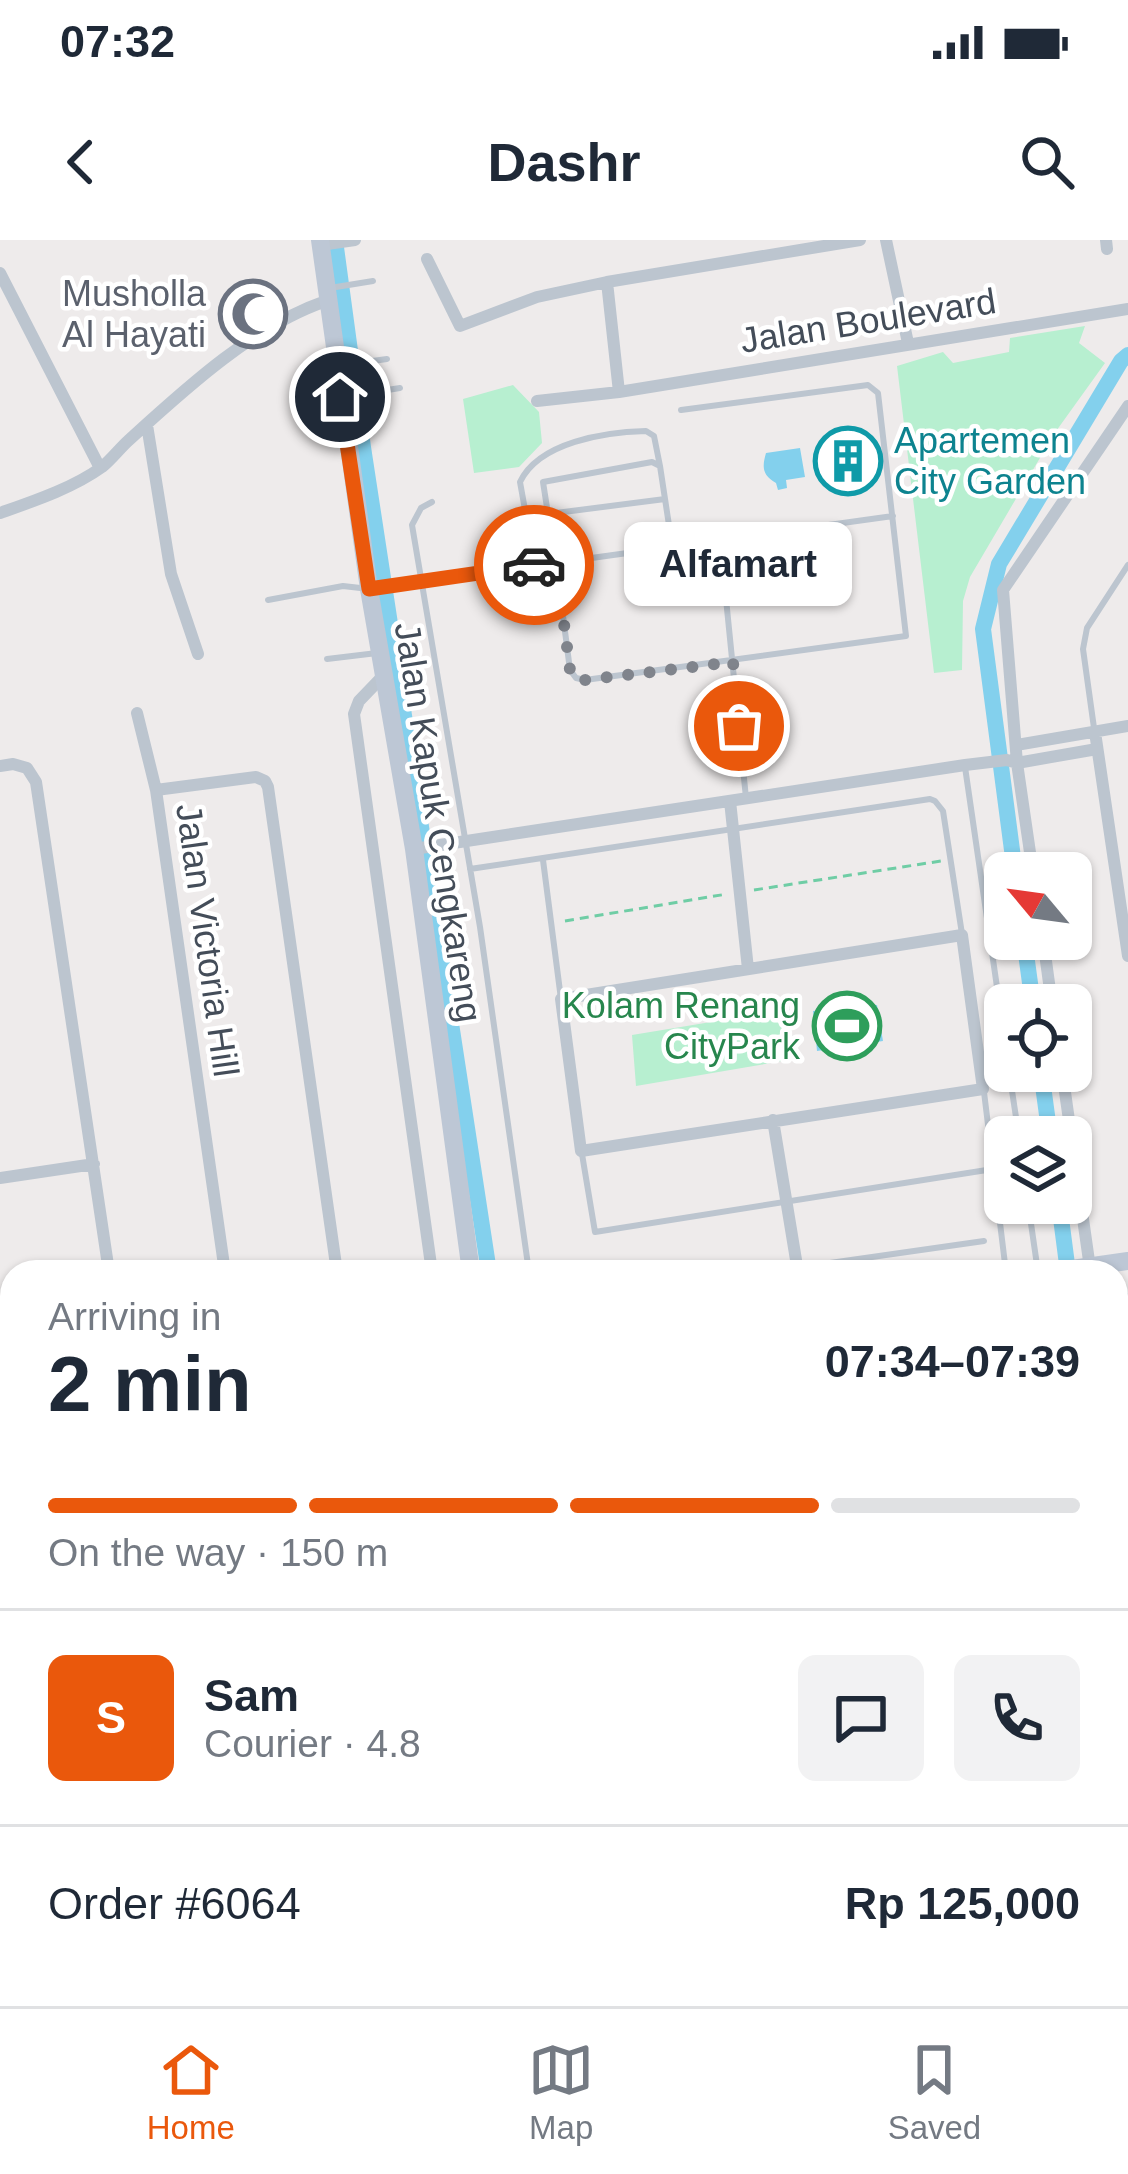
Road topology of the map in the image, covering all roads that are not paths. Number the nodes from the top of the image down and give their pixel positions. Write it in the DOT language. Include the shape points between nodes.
graph roads {
  1 [pos="355,240"];
  2 [pos="860,240"];
  3 [pos="886,240"];
  4 [pos="328,243"];
  5 [pos="427,259"];
  6 [pos="0,273"];
  7 [pos="374,281"];
  8 [pos="607,282"];
  9 [pos="328,293"];
  10 [pos="1128,309"];
  11 [pos="908,343"];
  12 [pos="387,359"];
  13 [pos="339,365"];
  14 [pos="400,388"];
  15 [pos="619,392"];
  16 [pos="343,397"];
  17 [pos="537,401"];
  18 [pos="1128,406"];
  19 [pos="681,410"];
  20 [pos="147,425"];
  21 [pos="660,466"];
  22 [pos="100,468"];
  23 [pos="665,499"];
  24 [pos="432,502"];
  25 [pos="0,513"];
  26 [pos="893,516"];
  27 [pos="720,539"];
  28 [pos="672,545"];
  29 [pos="556,562"];
  30 [pos="535,565"];
  31 [pos="1128,565"];
  32 [pos="419,580"];
  33 [pos="372,588"];
  34 [pos="268,600"];
  35 [pos="380,653"];
  36 [pos="198,654"];
  37 [pos="327,659"];
  38 [pos="733,662"];
  39 [pos="384,675"];
  40 [pos="137,713"];
  41 [pos="1128,726"];
  42 [pos="1095,732"];
  43 [pos="1016,745"];
  44 [pos="1097,749"];
  45 [pos="1009,761"];
  46 [pos="971,764"];
  47 [pos="0,766"];
  48 [pos="156,790"];
  49 [pos="746,798"];
  50 [pos="730,801"];
  51 [pos="733,831"];
  52 [pos="464,843"];
  53 [pos="416,849"];
  54 [pos="1028,852"];
  55 [pos="543,860"];
  56 [pos="470,869"];
  57 [pos="1123,896"];
  58 [pos="962,935"];
  59 [pos="1128,956"];
  60 [pos="748,969"];
  61 [pos="998,984"];
  62 [pos="561,999"];
  63 [pos="983,1089"];
  64 [pos="1065,1092"];
  65 [pos="986,1116"];
  66 [pos="773,1120"];
  67 [pos="581,1151"];
  68 [pos="94,1164"];
  69 [pos="984,1170"];
  70 [pos="0,1178"];
  71 [pos="785,1203"];
  72 [pos="1000,1224"];
  73 [pos="1031,1224"];
  74 [pos="984,1241"];
  75 [pos="107,1260"];
  76 [pos="223,1260"];
  77 [pos="335,1260"];
  78 [pos="430,1260"];
  79 [pos="469,1260"];
  80 [pos="527,1260"];
  81 [pos="795,1260"];
  82 [pos="861,1260"];
  83 [pos="1004,1260"];
  84 [pos="1036,1260"];
  85 [pos="1085,1260"];
  1 -- 4 [label="street"];
  2 -- 8 [label="street"];
  3 -- 11 [label="street"];
  4 -- 9 [label="street, Jalan Kapuk Cengkareng"];
  5 -- 8 [label="street" via="460,326"];
  6 -- 22 [label="street"];
  7 -- 9 [label="lane"];
  8 -- 15 [label="street"];
  9 -- 13 [label="street, Jalan Kapuk Cengkareng"];
  9 -- 20 [label="street" via="216,367"];
  10 -- 11 [label="street, Jalan Boulevard"];
  11 -- 15 [label="street, Jalan Boulevard"];
  12 -- 13 [label="lane"];
  13 -- 16 [label="street, Jalan Kapuk Cengkareng"];
  14 -- 16 [label="lane"];
  15 -- 17 [label="street, Jalan Boulevard"];
  16 -- 33 [label="street, Jalan Kapuk Cengkareng"];
  18 -- 43 [label="street" via="1004,586"];
  19 -- 26 [label="lane" via="868,385 878,393"];
  20 -- 22 [label="street"];
  20 -- 36 [label="street" via="170,574"];
  21 -- 23 [label="lane"];
  21 -- 23 [label="lane" via="549,479 544,496 548,514"];
  21 -- 30 [label="lane" via="646,431 560,445 543,457 520,482"];
  22 -- 25 [label="street"];
  23 -- 28 [label="lane"];
  24 -- 32 [label="lane" via="412,525"];
  26 -- 27 [label="lane"];
  26 -- 38 [label="lane" via="906,636"];
  27 -- 28 [label="lane"];
  27 -- 38 [label="lane"];
  28 -- 29 [label="lane"];
  29 -- 30 [label="lane"];
  29 -- 38 [label="lane" via="576,679"];
  30 -- 32 [label="lane"];
  31 -- 42 [label="lane" via="1083,649"];
  32 -- 33 [label="lane"];
  32 -- 52 [label="lane"];
  33 -- 34 [label="lane"];
  33 -- 35 [label="street, Jalan Kapuk Cengkareng"];
  35 -- 37 [label="lane"];
  35 -- 39 [label="street, Jalan Kapuk Cengkareng"];
  38 -- 49 [label="lane"];
  39 -- 53 [label="street, Jalan Kapuk Cengkareng"];
  39 -- 78 [label="street" via="354,714"];
  40 -- 48 [label="street"];
  41 -- 42 [label="street"];
  42 -- 43 [label="street"];
  42 -- 44 [label="street"];
  43 -- 45 [label="street"];
  44 -- 45 [label="street"];
  44 -- 57 [label="street"];
  45 -- 46 [label="street"];
  45 -- 54 [label="street"];
  46 -- 49 [label="street"];
  46 -- 61 [label="lane"];
  47 -- 68 [label="street" via="27,768 36,782"];
  48 -- 76 [label="street, Jalan Victoria Hill"];
  48 -- 77 [label="street, Jalan Victoria Hill" via="256,777 268,787"];
  49 -- 50 [label="street"];
  50 -- 51 [label="street"];
  50 -- 52 [label="street"];
  51 -- 55 [label="lane"];
  51 -- 58 [label="lane" via="935,801"];
  51 -- 60 [label="street"];
  52 -- 53 [label="street"];
  52 -- 56 [label="lane"];
  53 -- 79 [label="street, Jalan Kapuk Cengkareng"];
  55 -- 56 [label="lane"];
  55 -- 62 [label="lane"];
  56 -- 80 [label="lane"];
  57 -- 59 [label="street"];
  58 -- 60 [label="street"];
  58 -- 63 [label="street"];
  60 -- 62 [label="street"];
  62 -- 67 [label="street"];
  63 -- 65 [label="lane"];
  63 -- 66 [label="street"];
  64 -- 85 [label="street"];
  66 -- 67 [label="street"];
  66 -- 71 [label="street"];
  67 -- 71 [label="lane" via="595,1232"];
  68 -- 70 [label="street"];
  68 -- 75 [label="street"];
  69 -- 71 [label="lane"];
  71 -- 81 [label="street"];
  72 -- 83 [label="lane"];
  73 -- 84 [label="lane"];
  74 -- 82 [label="lane"];
}
